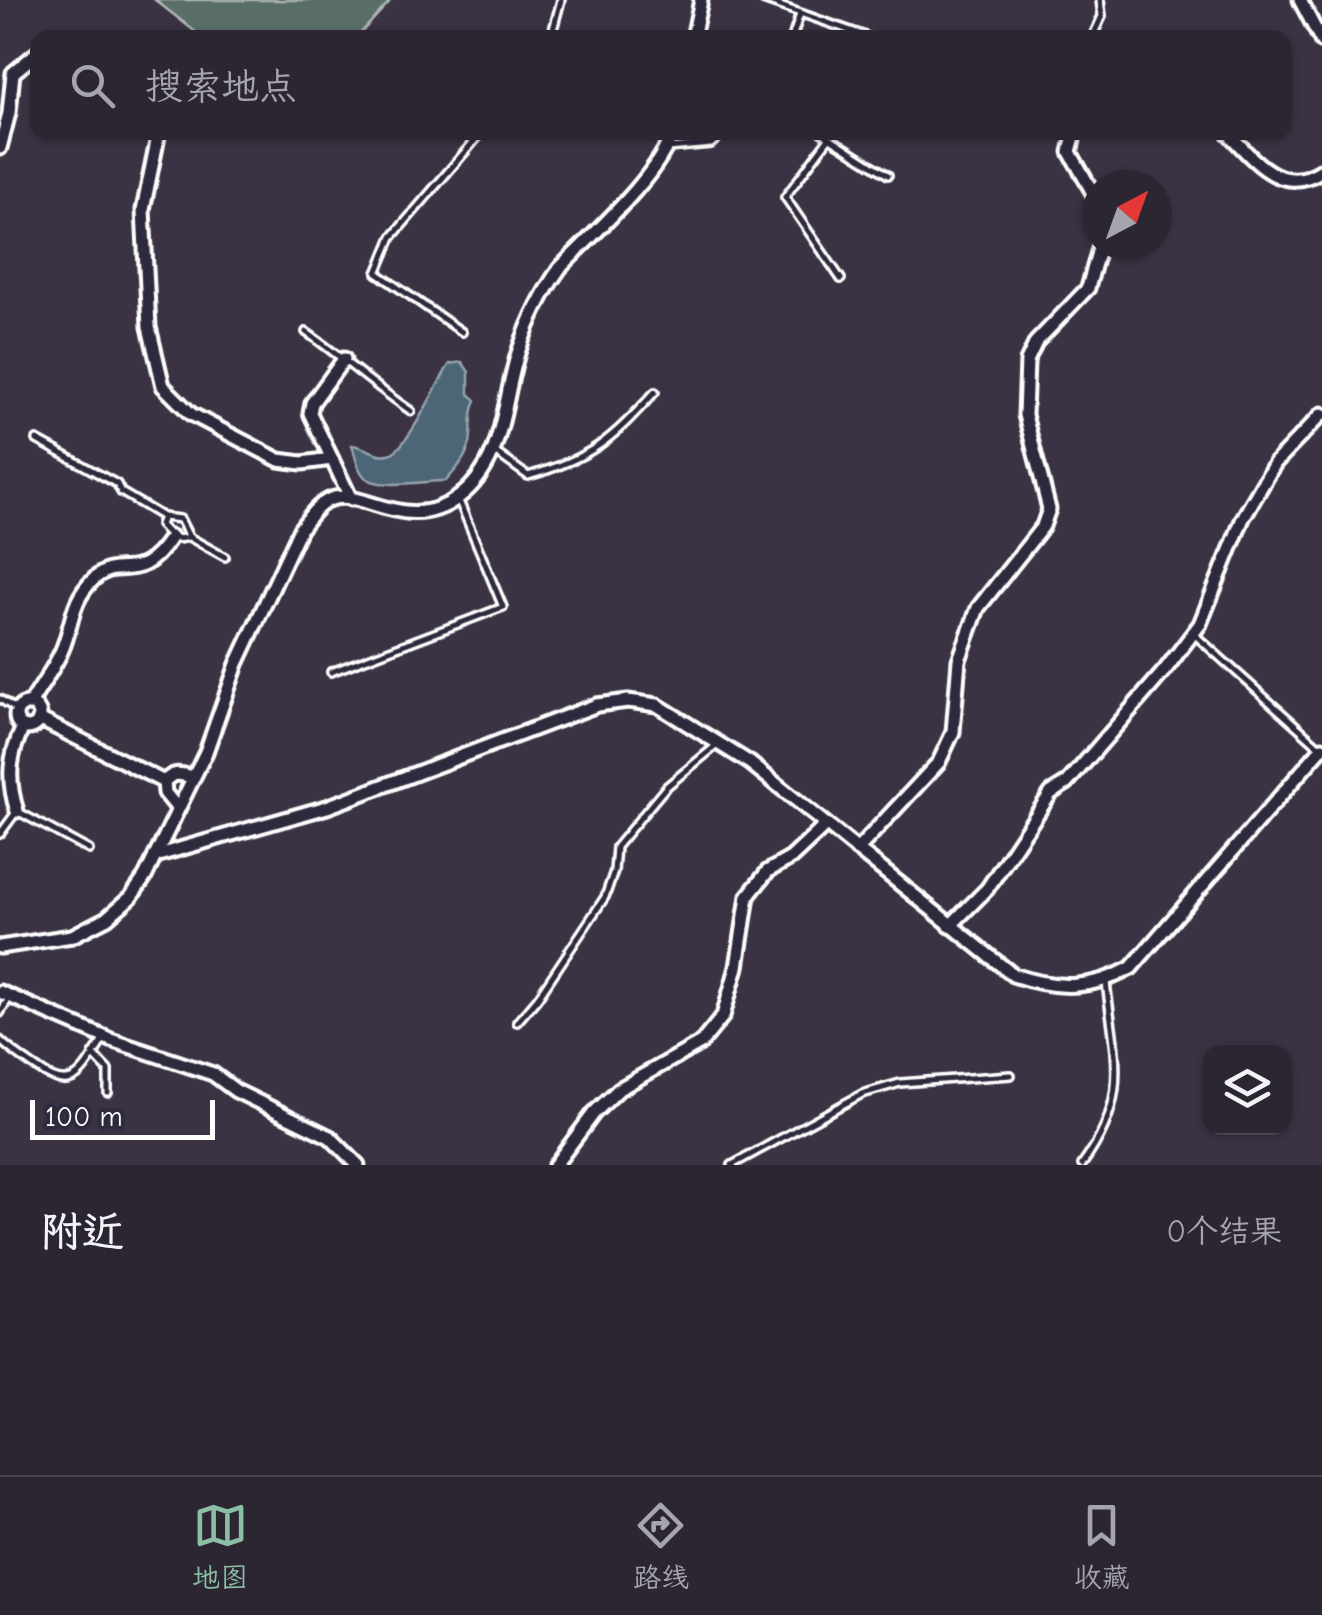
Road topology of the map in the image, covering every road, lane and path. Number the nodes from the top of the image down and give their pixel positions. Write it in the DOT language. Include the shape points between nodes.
graph roads {
  1 [pos="560,0"];
  2 [pos="700,0"];
  3 [pos="762,0"];
  4 [pos="1100,0"];
  5 [pos="1300,0"];
  6 [pos="800,14"];
  7 [pos="552,30"];
  8 [pos="694,30"];
  9 [pos="795,30"];
  10 [pos="847,30"];
  11 [pos="1096,30"];
  12 [pos="1322,42"];
  13 [pos="30,59"];
  14 [pos="157,140"];
  15 [pos="475,140"];
  16 [pos="670,140"];
  17 [pos="716,140"];
  18 [pos="827,140"];
  19 [pos="832,140"];
  20 [pos="1074,140"];
  21 [pos="1236,140"];
  22 [pos="0,148"];
  23 [pos="668,148"];
  24 [pos="1322,170"];
  25 [pos="1082,173"];
  26 [pos="888,175"];
  27 [pos="1096,260"];
  28 [pos="841,279"];
  29 [pos="306,332"];
  30 [pos="462,332"];
  31 [pos="344,359"];
  32 [pos="654,392"];
  33 [pos="411,411"];
  34 [pos="1322,414"];
  35 [pos="37,440"];
  36 [pos="494,452"];
  37 [pos="332,459"];
  38 [pos="458,498"];
  39 [pos="351,499"];
  40 [pos="163,517"];
  41 [pos="189,536"];
  42 [pos="172,537"];
  43 [pos="225,557"];
  44 [pos="1193,633"];
  45 [pos="331,672"];
  46 [pos="0,700"];
  47 [pos="30,704"];
  48 [pos="17,710"];
  49 [pos="40,719"];
  50 [pos="23,727"];
  51 [pos="719,744"];
  52 [pos="1322,748"];
  53 [pos="194,778"];
  54 [pos="164,782"];
  55 [pos="178,809"];
  56 [pos="17,811"];
  57 [pos="826,825"];
  58 [pos="0,834"];
  59 [pos="89,850"];
  60 [pos="857,850"];
  61 [pos="156,856"];
  62 [pos="950,926"];
  63 [pos="0,947"];
  64 [pos="1106,982"];
  65 [pos="5,995"];
  66 [pos="0,1013"];
  67 [pos="517,1022"];
  68 [pos="105,1037"];
  69 [pos="0,1040"];
  70 [pos="93,1054"];
  71 [pos="1011,1074"];
  72 [pos="108,1094"];
  73 [pos="358,1165"];
  74 [pos="555,1165"];
  75 [pos="732,1165"];
  76 [pos="1082,1165"];
  1 -- 7 [label="lane"];
  2 -- 8 [label="street"];
  3 -- 6 [label="lane"];
  4 -- 11 [label="lane"];
  5 -- 12 [label="street"];
  6 -- 9 [label="lane"];
  6 -- 10 [label="lane"];
  13 -- 22 [label="street" via="9,84"];
  14 -- 37 [label="street" via="142,210 149,327 163,386 192,414 279,460"];
  15 -- 30 [label="lane" via="392,237 377,273"];
  16 -- 23 [label="street"];
  17 -- 23 [label="lane"];
  18 -- 28 [label="lane" via="784,197"];
  19 -- 26 [label="lane"];
  20 -- 25 [label="street" via="1070,152"];
  21 -- 24 [label="street" via="1277,178 1292,182"];
  23 -- 36 [label="street" via="548,284 517,354"];
  27 -- 60 [label="street" via="1088,288 1027,360 1024,415 1048,508 1043,526 978,608 959,660 953,732 940,762"];
  29 -- 31 [label="lane"];
  31 -- 33 [label="lane"];
  31 -- 37 [label="street" via="310,413"];
  32 -- 36 [label="lane" via="614,437 564,466 528,476"];
  34 -- 44 [label="street" via="1275,463"];
  35 -- 40 [label="lane"];
  36 -- 38 [label="street"];
  37 -- 39 [label="street"];
  38 -- 39 [label="street" via="422,513"];
  38 -- 45 [label="lane" via="503,606"];
  39 -- 53 [label="street" via="328,500 300,528"];
  40 -- 41 [label="lane" via="180,519"];
  40 -- 42 [label="lane" via="160,526"];
  41 -- 42 [label="lane"];
  41 -- 43 [label="lane"];
  42 -- 47 [label="street" via="147,566 105,572 88,585 67,623 62,651"];
  44 -- 52 [label="lane"];
  44 -- 62 [label="street" via="1067,783 1051,793 988,889"];
  46 -- 48 [label="lane"];
  47 -- 48 [label="street"];
  47 -- 49 [label="street"];
  48 -- 50 [label="street"];
  49 -- 50 [label="street"];
  49 -- 54 [label="street"];
  50 -- 56 [label="street" via="9,780"];
  51 -- 57 [label="street"];
  51 -- 61 [label="street" via="658,705 597,705 327,807"];
  51 -- 67 [label="lane" via="666,787 616,847 605,897"];
  52 -- 64 [label="street" via="1131,968"];
  53 -- 54 [label="street" via="178,774"];
  53 -- 55 [label="street"];
  54 -- 55 [label="street"];
  55 -- 61 [label="street"];
  56 -- 58 [label="lane"];
  56 -- 59 [label="lane"];
  57 -- 60 [label="street"];
  57 -- 74 [label="street" via="748,896 723,1016 701,1044 619,1089"];
  60 -- 62 [label="street"];
  61 -- 63 [label="street" via="131,897 106,918 72,936"];
  62 -- 64 [label="street" via="1013,975 1071,988"];
  64 -- 76 [label="lane" via="1114,1108"];
  65 -- 66 [label="lane"];
  65 -- 68 [label="street"];
  68 -- 70 [label="lane"];
  68 -- 73 [label="street" via="213,1074 330,1138"];
  69 -- 70 [label="lane" via="56,1082 81,1073"];
  70 -- 72 [label="lane" via="108,1070"];
  71 -- 75 [label="lane" via="900,1083 862,1094"];
}
